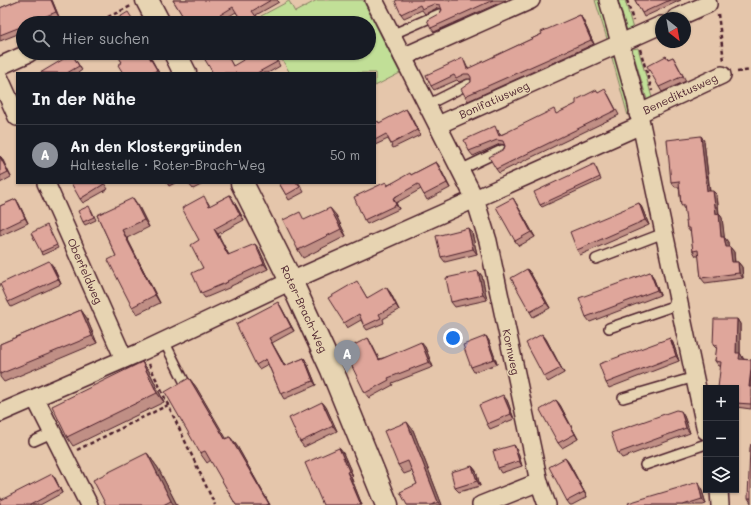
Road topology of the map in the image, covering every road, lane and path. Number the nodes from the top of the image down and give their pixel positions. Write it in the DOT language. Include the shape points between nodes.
graph roads {
  1 [pos="374,0"];
  2 [pos="531,0"];
  3 [pos="608,0"];
  4 [pos="142,2"];
  5 [pos="712,6"];
  6 [pos="691,13"];
  7 [pos="439,14"];
  8 [pos="111,16"];
  9 [pos="153,16"];
  10 [pos="655,28"];
  11 [pos="391,35"];
  12 [pos="620,43"];
  13 [pos="402,57"];
  14 [pos="16,59"];
  15 [pos="178,60"];
  16 [pos="0,66"];
  17 [pos="184,72"];
  18 [pos="722,75"];
  19 [pos="0,79"];
  20 [pos="469,84"];
  21 [pos="427,105"];
  22 [pos="16,115"];
  23 [pos="640,119"];
  24 [pos="438,125"];
  25 [pos="502,150"];
  26 [pos="460,170"];
  27 [pos="46,184"];
  28 [pos="243,184"];
  29 [pos="475,199"];
  30 [pos="664,233"];
  31 [pos="596,259"];
  32 [pos="292,280"];
  33 [pos="679,304"];
  34 [pos="609,328"];
  35 [pos="164,341"];
  36 [pos="143,351"];
  37 [pos="124,359"];
  38 [pos="695,377"];
  39 [pos="185,383"];
  40 [pos="35,398"];
  41 [pos="623,398"];
  42 [pos="168,405"];
  43 [pos="0,413"];
  44 [pos="704,421"];
  45 [pos="52,433"];
  46 [pos="34,441"];
  47 [pos="703,445"];
  48 [pos="72,452"];
  49 [pos="646,465"];
  50 [pos="539,482"];
  51 [pos="719,493"];
  52 [pos="89,505"];
  53 [pos="215,505"];
  54 [pos="387,505"];
  55 [pos="481,505"];
  56 [pos="547,505"];
  57 [pos="720,505"];
  1 -- 11 [label="street"];
  2 -- 13 [label="street"];
  3 -- 12 [label="street, Benediktusweg"];
  4 -- 8 [label="path"];
  4 -- 9 [label="street"];
  5 -- 6 [label="street"];
  5 -- 18 [label="path" via="725,68"];
  7 -- 11 [label="lane"];
  10 -- 12 [label="street"];
  11 -- 13 [label="street"];
  12 -- 23 [label="street, Benediktusweg"];
  12 -- 24 [label="street, Bonifatiusweg"];
  13 -- 21 [label="street"];
  14 -- 16 [label="street"];
  15 -- 17 [label="street"];
  18 -- 23 [label="street, Benediktusweg"];
  19 -- 22 [label="street"];
  20 -- 21 [label="lane"];
  21 -- 24 [label="street"];
  23 -- 29 [label="street"];
  23 -- 30 [label="street"];
  24 -- 26 [label="street"];
  25 -- 26 [label="lane"];
  26 -- 29 [label="street"];
  27 -- 37 [label="street, Oberfeldweg"];
  28 -- 32 [label="street, Roter-Brach-Weg"];
  29 -- 32 [label="street"];
  29 -- 50 [label="street, Kornweg" via="488,241"];
  30 -- 31 [label="lane"];
  30 -- 33 [label="street"];
  32 -- 35 [label="street"];
  32 -- 54 [label="street, Roter-Brach-Weg"];
  33 -- 34 [label="lane"];
  33 -- 38 [label="street"];
  35 -- 36 [label="street"];
  35 -- 39 [label="lane"];
  36 -- 37 [label="street"];
  36 -- 42 [label="path"];
  37 -- 40 [label="street"];
  38 -- 41 [label="lane"];
  38 -- 44 [label="street"];
  40 -- 43 [label="street"];
  40 -- 45 [label="street"];
  42 -- 48 [label="path"];
  42 -- 53 [label="path"];
  45 -- 46 [label="lane"];
  45 -- 52 [label="street"];
  47 -- 49 [label="lane"];
  50 -- 55 [label="street"];
  50 -- 56 [label="street, Kornweg"];
  51 -- 57 [label="street"];
}
